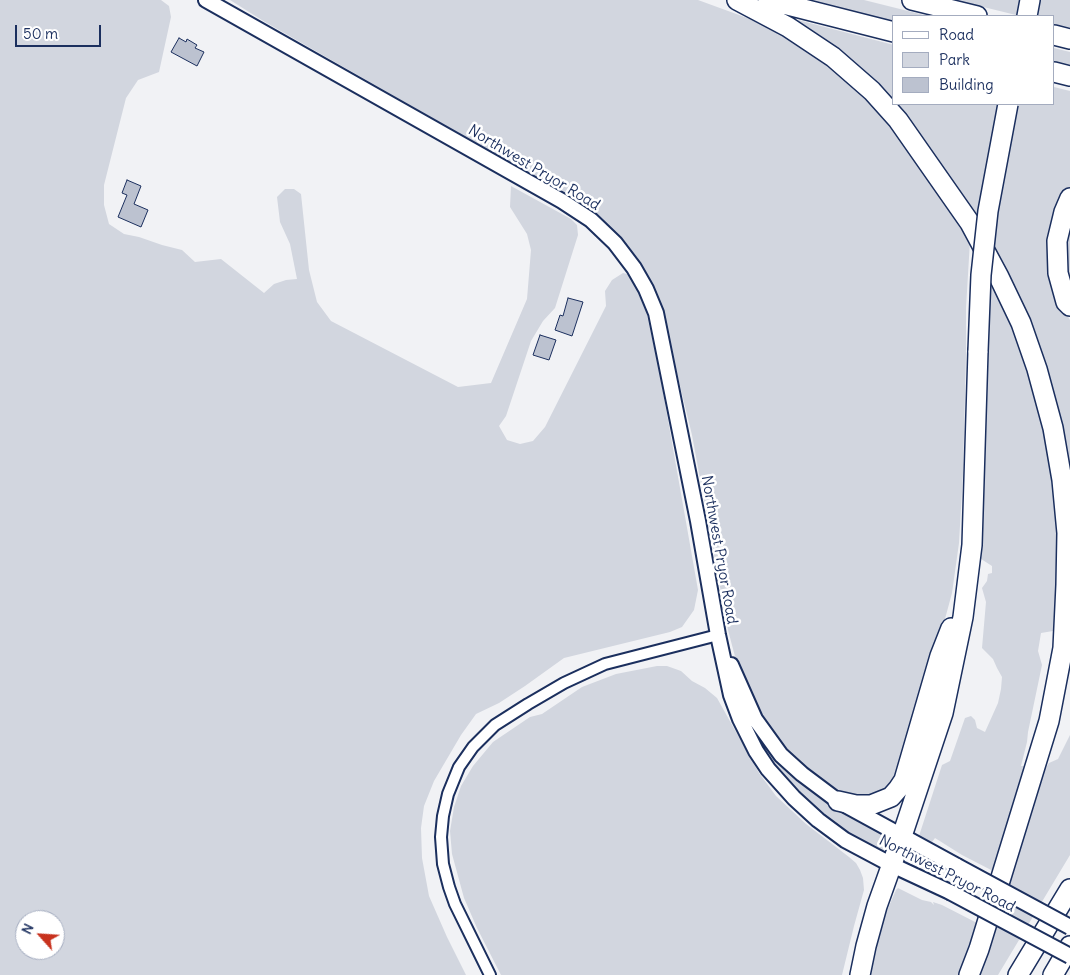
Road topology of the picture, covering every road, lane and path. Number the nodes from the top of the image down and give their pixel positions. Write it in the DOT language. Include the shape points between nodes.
graph roads {
  1 [pos="206,0"];
  2 [pos="737,0"];
  3 [pos="768,0"];
  4 [pos="912,0"];
  5 [pos="1030,0"];
  6 [pos="973,15"];
  7 [pos="1027,15"];
  8 [pos="892,31"];
  9 [pos="1055,35"];
  10 [pos="1070,39"];
  11 [pos="1055,72"];
  12 [pos="1070,76"];
  13 [pos="1008,105"];
  14 [pos="1070,198"];
  15 [pos="1070,306"];
  16 [pos="968,575"];
  17 [pos="718,635"];
  18 [pos="838,801"];
  19 [pos="902,836"];
  20 [pos="892,865"];
  21 [pos="1070,889"];
  22 [pos="1070,927"];
  23 [pos="1070,946"];
  24 [pos="1070,956"];
  25 [pos="490,975"];
  26 [pos="860,975"];
  27 [pos="970,975"];
  28 [pos="1018,975"];
  29 [pos="1052,975"];
  1 -- 17 [label="main road, Northwest Pryor Road" via="562,201 591,220 615,243 634,268 656,312"];
  2 -- 27 [label="highway" via="788,27 833,57 872,91 898,120 970,224 999,277 1021,323 1053,428 1067,533 1063,648 1049,721"];
  3 -- 8 [label="highway"];
  4 -- 6 [label="highway"];
  5 -- 7 [label="highway"];
  9 -- 10 [label="highway"];
  11 -- 12 [label="highway"];
  13 -- 16 [label="highway, bridge" via="987,220 981,275 972,545"];
  14 -- 15 [label="highway" via="1057,241 1058,273"];
  16 -- 18 [label="highway" via="940,656 904,780 891,797 871,805"];
  16 -- 19 [label="highway" via="943,713"];
  17 -- 18 [label="main road, Northwest Pryor Road" via="760,726 781,755"];
  17 -- 20 [label="main road, Northwest Pryor Road" via="731,695 740,719 768,769 818,820 846,840"];
  17 -- 25 [label="street" via="605,664 564,682 495,725 459,767 443,816 443,864 455,904"];
  18 -- 19 [label="main road, Northwest Pryor Road"];
  19 -- 20 [label="highway"];
  19 -- 22 [label="main road, Northwest Pryor Road, bridge"];
  20 -- 24 [label="main road, Northwest Pryor Road, bridge"];
  20 -- 26 [label="highway" via="875,914"];
  21 -- 28 [label="highway"];
  23 -- 29 [label="highway"];
}
